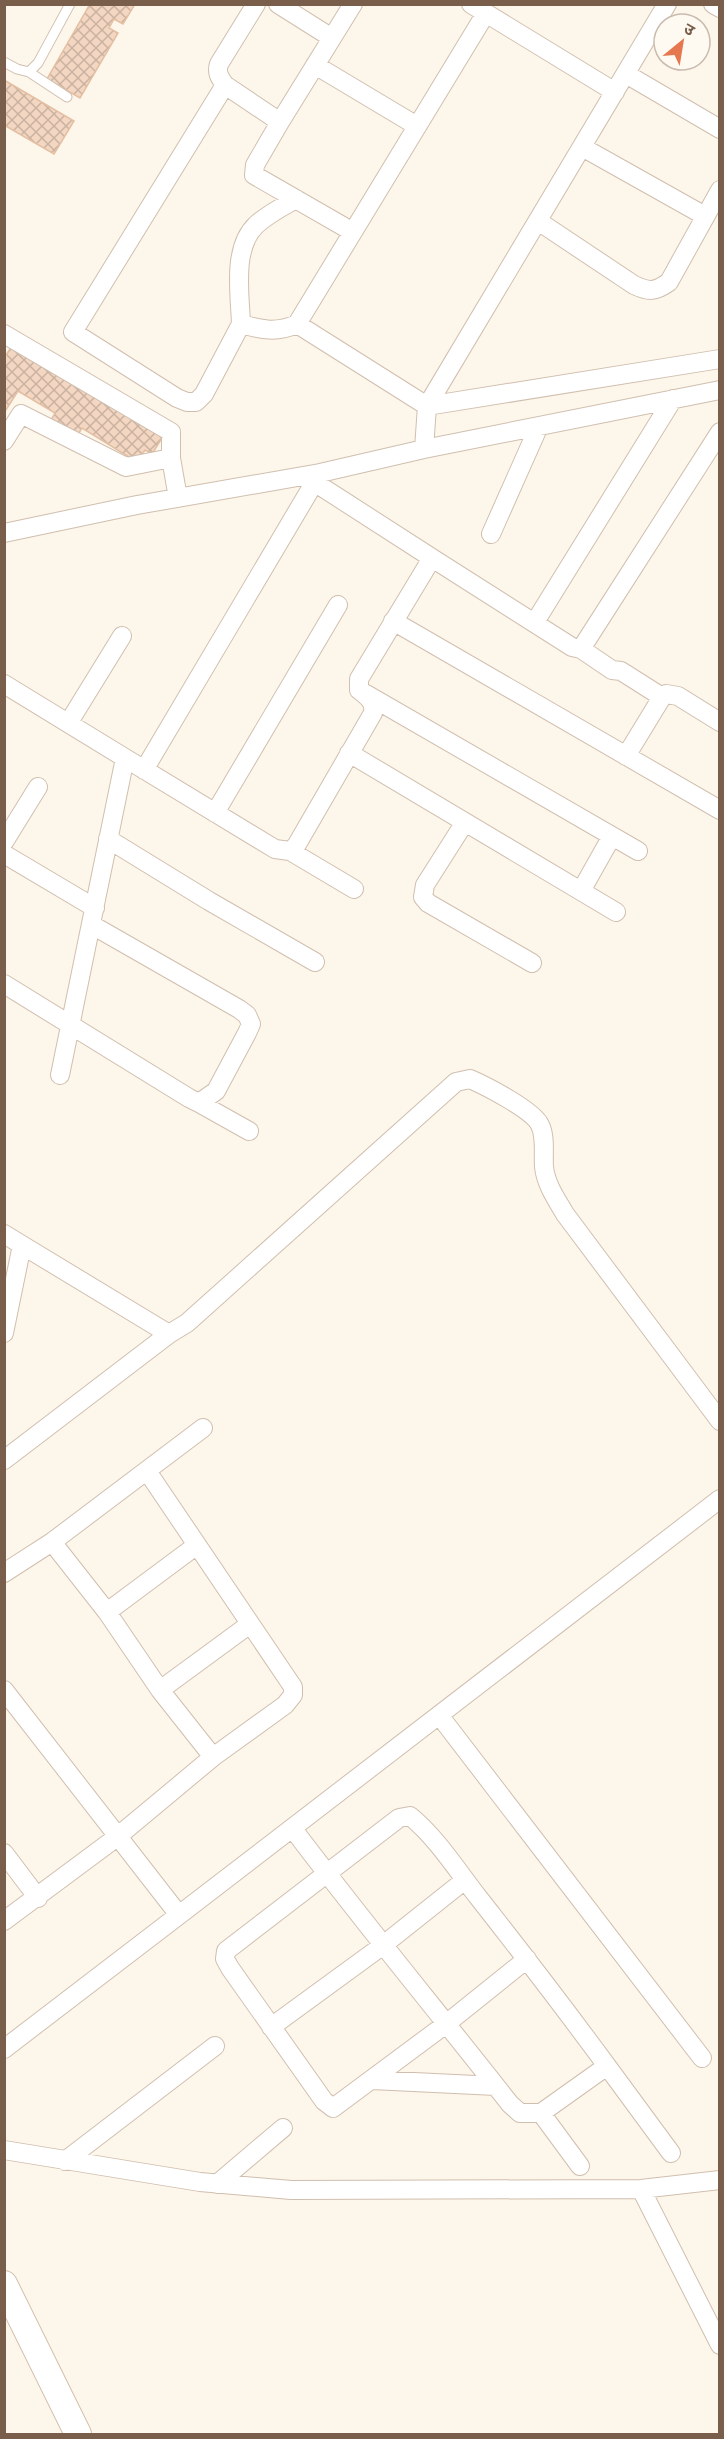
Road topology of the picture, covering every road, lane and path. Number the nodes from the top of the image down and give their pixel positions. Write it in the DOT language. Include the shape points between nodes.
graph roads {
  1 [pos="70,4"];
  2 [pos="256,4"];
  3 [pos="278,4"];
  4 [pos="353,4"];
  5 [pos="667,4"];
  6 [pos="713,4"];
  7 [pos="720,8"];
  8 [pos="478,9"];
  9 [pos="332,38"];
  10 [pos="4,62"];
  11 [pos="315,65"];
  12 [pos="29,72"];
  13 [pos="626,74"];
  14 [pos="225,86"];
  15 [pos="615,92"];
  16 [pos="67,97"];
  17 [pos="280,122"];
  18 [pos="417,126"];
  19 [pos="720,129"];
  20 [pos="582,147"];
  21 [pos="720,190"];
  22 [pos="296,199"];
  23 [pos="705,216"];
  24 [pos="538,221"];
  25 [pos="353,232"];
  26 [pos="241,324"];
  27 [pos="297,324"];
  28 [pos="4,334"];
  29 [pos="720,359"];
  30 [pos="720,390"];
  31 [pos="672,399"];
  32 [pos="427,406"];
  33 [pos="539,426"];
  34 [pos="720,432"];
  35 [pos="4,441"];
  36 [pos="424,448"];
  37 [pos="171,458"];
  38 [pos="317,477"];
  39 [pos="178,498"];
  40 [pos="4,532"];
  41 [pos="491,534"];
  42 [pos="432,558"];
  43 [pos="339,605"];
  44 [pos="393,621"];
  45 [pos="535,622"];
  46 [pos="122,636"];
  47 [pos="581,649"];
  48 [pos="4,684"];
  49 [pos="360,690"];
  50 [pos="662,697"];
  51 [pos="69,722"];
  52 [pos="720,722"];
  53 [pos="349,753"];
  54 [pos="626,756"];
  55 [pos="126,758"];
  56 [pos="144,770"];
  57 [pos="38,788"];
  58 [pos="720,810"];
  59 [pos="215,813"];
  60 [pos="465,822"];
  61 [pos="612,836"];
  62 [pos="108,839"];
  63 [pos="4,842"];
  64 [pos="638,850"];
  65 [pos="290,851"];
  66 [pos="4,854"];
  67 [pos="354,890"];
  68 [pos="581,891"];
  69 [pos="616,912"];
  70 [pos="93,916"];
  71 [pos="315,962"];
  72 [pos="532,963"];
  73 [pos="4,984"];
  74 [pos="71,1024"];
  75 [pos="60,1075"];
  76 [pos="199,1103"];
  77 [pos="249,1131"];
  78 [pos="4,1234"];
  79 [pos="22,1245"];
  80 [pos="4,1333"];
  81 [pos="168,1334"];
  82 [pos="720,1421"];
  83 [pos="203,1428"];
  84 [pos="4,1460"];
  85 [pos="147,1471"];
  86 [pos="720,1499"];
  87 [pos="52,1542"];
  88 [pos="197,1545"];
  89 [pos="4,1573"];
  90 [pos="107,1612"];
  91 [pos="250,1624"];
  92 [pos="4,1690"];
  93 [pos="160,1690"];
  94 [pos="439,1715"];
  95 [pos="213,1756"];
  96 [pos="293,1829"];
  97 [pos="117,1837"];
  98 [pos="4,1853"];
  99 [pos="327,1875"];
  100 [pos="465,1880"];
  101 [pos="38,1898"];
  102 [pos="179,1916"];
  103 [pos="4,1921"];
  104 [pos="382,1946"];
  105 [pos="527,1959"];
  106 [pos="446,2024"];
  107 [pos="271,2027"];
  108 [pos="215,2046"];
  109 [pos="4,2049"];
  110 [pos="702,2058"];
  111 [pos="607,2066"];
  112 [pos="372,2080"];
  113 [pos="496,2086"];
  114 [pos="541,2113"];
  115 [pos="283,2128"];
  116 [pos="4,2150"];
  117 [pos="671,2153"];
  118 [pos="65,2161"];
  119 [pos="580,2166"];
  120 [pos="720,2180"];
  121 [pos="217,2184"];
  122 [pos="641,2189"];
  123 [pos="4,2284"];
  124 [pos="720,2345"];
  125 [pos="78,2434"];
  1 -- 12 [label="lane" via="38,63"];
  2 -- 14 [label="street" via="219,64 217,70"];
  3 -- 9 [label="street"];
  4 -- 9 [label="street"];
  5 -- 13 [label="street"];
  6 -- 7 [label="street"];
  8 -- 15 [label="street"];
  8 -- 18 [label="street"];
  9 -- 11 [label="street"];
  10 -- 12 [label="lane"];
  11 -- 17 [label="street"];
  11 -- 18 [label="street"];
  12 -- 16 [label="lane"];
  13 -- 15 [label="street"];
  13 -- 19 [label="street"];
  14 -- 17 [label="street"];
  14 -- 26 [label="street" via="73,332 177,398 196,402"];
  15 -- 20 [label="street"];
  17 -- 22 [label="street" via="253,171 259,179"];
  18 -- 25 [label="street"];
  20 -- 23 [label="street"];
  20 -- 24 [label="street"];
  21 -- 23 [label="street"];
  22 -- 25 [label="street"];
  22 -- 26 [label="street" via="255,226 246,241 240,267"];
  23 -- 24 [label="street" via="669,282 657,291 634,285"];
  24 -- 32 [label="street"];
  25 -- 27 [label="street"];
  26 -- 27 [label="street" via="266,331"];
  27 -- 32 [label="street"];
  28 -- 37 [label="street" via="171,432"];
  29 -- 32 [label="street"];
  30 -- 31 [label="street"];
  31 -- 33 [label="street"];
  31 -- 45 [label="street"];
  32 -- 36 [label="street"];
  33 -- 36 [label="street"];
  33 -- 41 [label="street"];
  34 -- 47 [label="street"];
  35 -- 37 [label="street" via="21,414 126,467"];
  36 -- 38 [label="street"];
  37 -- 39 [label="street"];
  38 -- 39 [label="street"];
  38 -- 42 [label="street"];
  38 -- 56 [label="street"];
  39 -- 40 [label="street"];
  42 -- 44 [label="street"];
  42 -- 45 [label="street"];
  43 -- 59 [label="street"];
  44 -- 49 [label="street" via="359,679"];
  44 -- 54 [label="street"];
  45 -- 47 [label="street"];
  46 -- 51 [label="street"];
  47 -- 50 [label="street"];
  48 -- 51 [label="street"];
  49 -- 53 [label="street" via="374,706 373,713"];
  49 -- 61 [label="street"];
  50 -- 52 [label="street" via="678,696"];
  50 -- 54 [label="street"];
  51 -- 55 [label="street"];
  53 -- 60 [label="street"];
  53 -- 65 [label="street"];
  54 -- 58 [label="street"];
  55 -- 56 [label="street"];
  55 -- 62 [label="street"];
  56 -- 59 [label="street"];
  57 -- 63 [label="street"];
  59 -- 65 [label="street" via="275,849"];
  60 -- 68 [label="street"];
  60 -- 72 [label="street" via="425,885 423,897"];
  61 -- 64 [label="street"];
  61 -- 68 [label="street"];
  62 -- 70 [label="street"];
  62 -- 71 [label="street"];
  65 -- 67 [label="street"];
  66 -- 70 [label="street"];
  68 -- 69 [label="street"];
  70 -- 74 [label="street"];
  70 -- 76 [label="street" via="247,1016 251,1024 216,1091"];
  73 -- 74 [label="street"];
  74 -- 75 [label="street"];
  74 -- 76 [label="street"];
  76 -- 77 [label="street"];
  78 -- 79 [label="street"];
  79 -- 80 [label="street"];
  79 -- 81 [label="street"];
  81 -- 82 [label="street" via="187,1323 456,1082 470,1079 538,1120 547,1181 565,1214"];
  81 -- 84 [label="street"];
  83 -- 85 [label="street"];
  85 -- 87 [label="street"];
  85 -- 88 [label="street"];
  86 -- 94 [label="street"];
  87 -- 89 [label="street"];
  87 -- 90 [label="street"];
  88 -- 90 [label="street"];
  88 -- 91 [label="street"];
  90 -- 93 [label="street"];
  91 -- 93 [label="street"];
  91 -- 95 [label="street" via="294,1687 293,1695 285,1705"];
  92 -- 97 [label="street"];
  93 -- 95 [label="street"];
  94 -- 96 [label="street"];
  94 -- 110 [label="street"];
  95 -- 97 [label="street"];
  96 -- 99 [label="street"];
  96 -- 102 [label="street"];
  97 -- 101 [label="street"];
  97 -- 102 [label="street"];
  98 -- 101 [label="street"];
  99 -- 100 [label="street" via="399,1818 410,1816"];
  99 -- 104 [label="street"];
  99 -- 107 [label="street" via="226,1952 230,1968"];
  100 -- 104 [label="street"];
  100 -- 105 [label="street"];
  101 -- 103 [label="street"];
  102 -- 109 [label="street"];
  104 -- 106 [label="street"];
  104 -- 107 [label="street"];
  105 -- 106 [label="street"];
  105 -- 111 [label="street"];
  106 -- 112 [label="street"];
  106 -- 113 [label="street"];
  107 -- 112 [label="street" via="333,2108"];
  108 -- 118 [label="street"];
  111 -- 114 [label="street"];
  111 -- 117 [label="street"];
  112 -- 113 [label="street"];
  113 -- 114 [label="street" via="520,2113"];
  114 -- 119 [label="street"];
  115 -- 121 [label="street"];
  116 -- 118 [label="street"];
  118 -- 121 [label="street"];
  120 -- 122 [label="street"];
  121 -- 122 [label="street" via="291,2190"];
  122 -- 124 [label="street"];
  123 -- 125 [label="street"];
}
